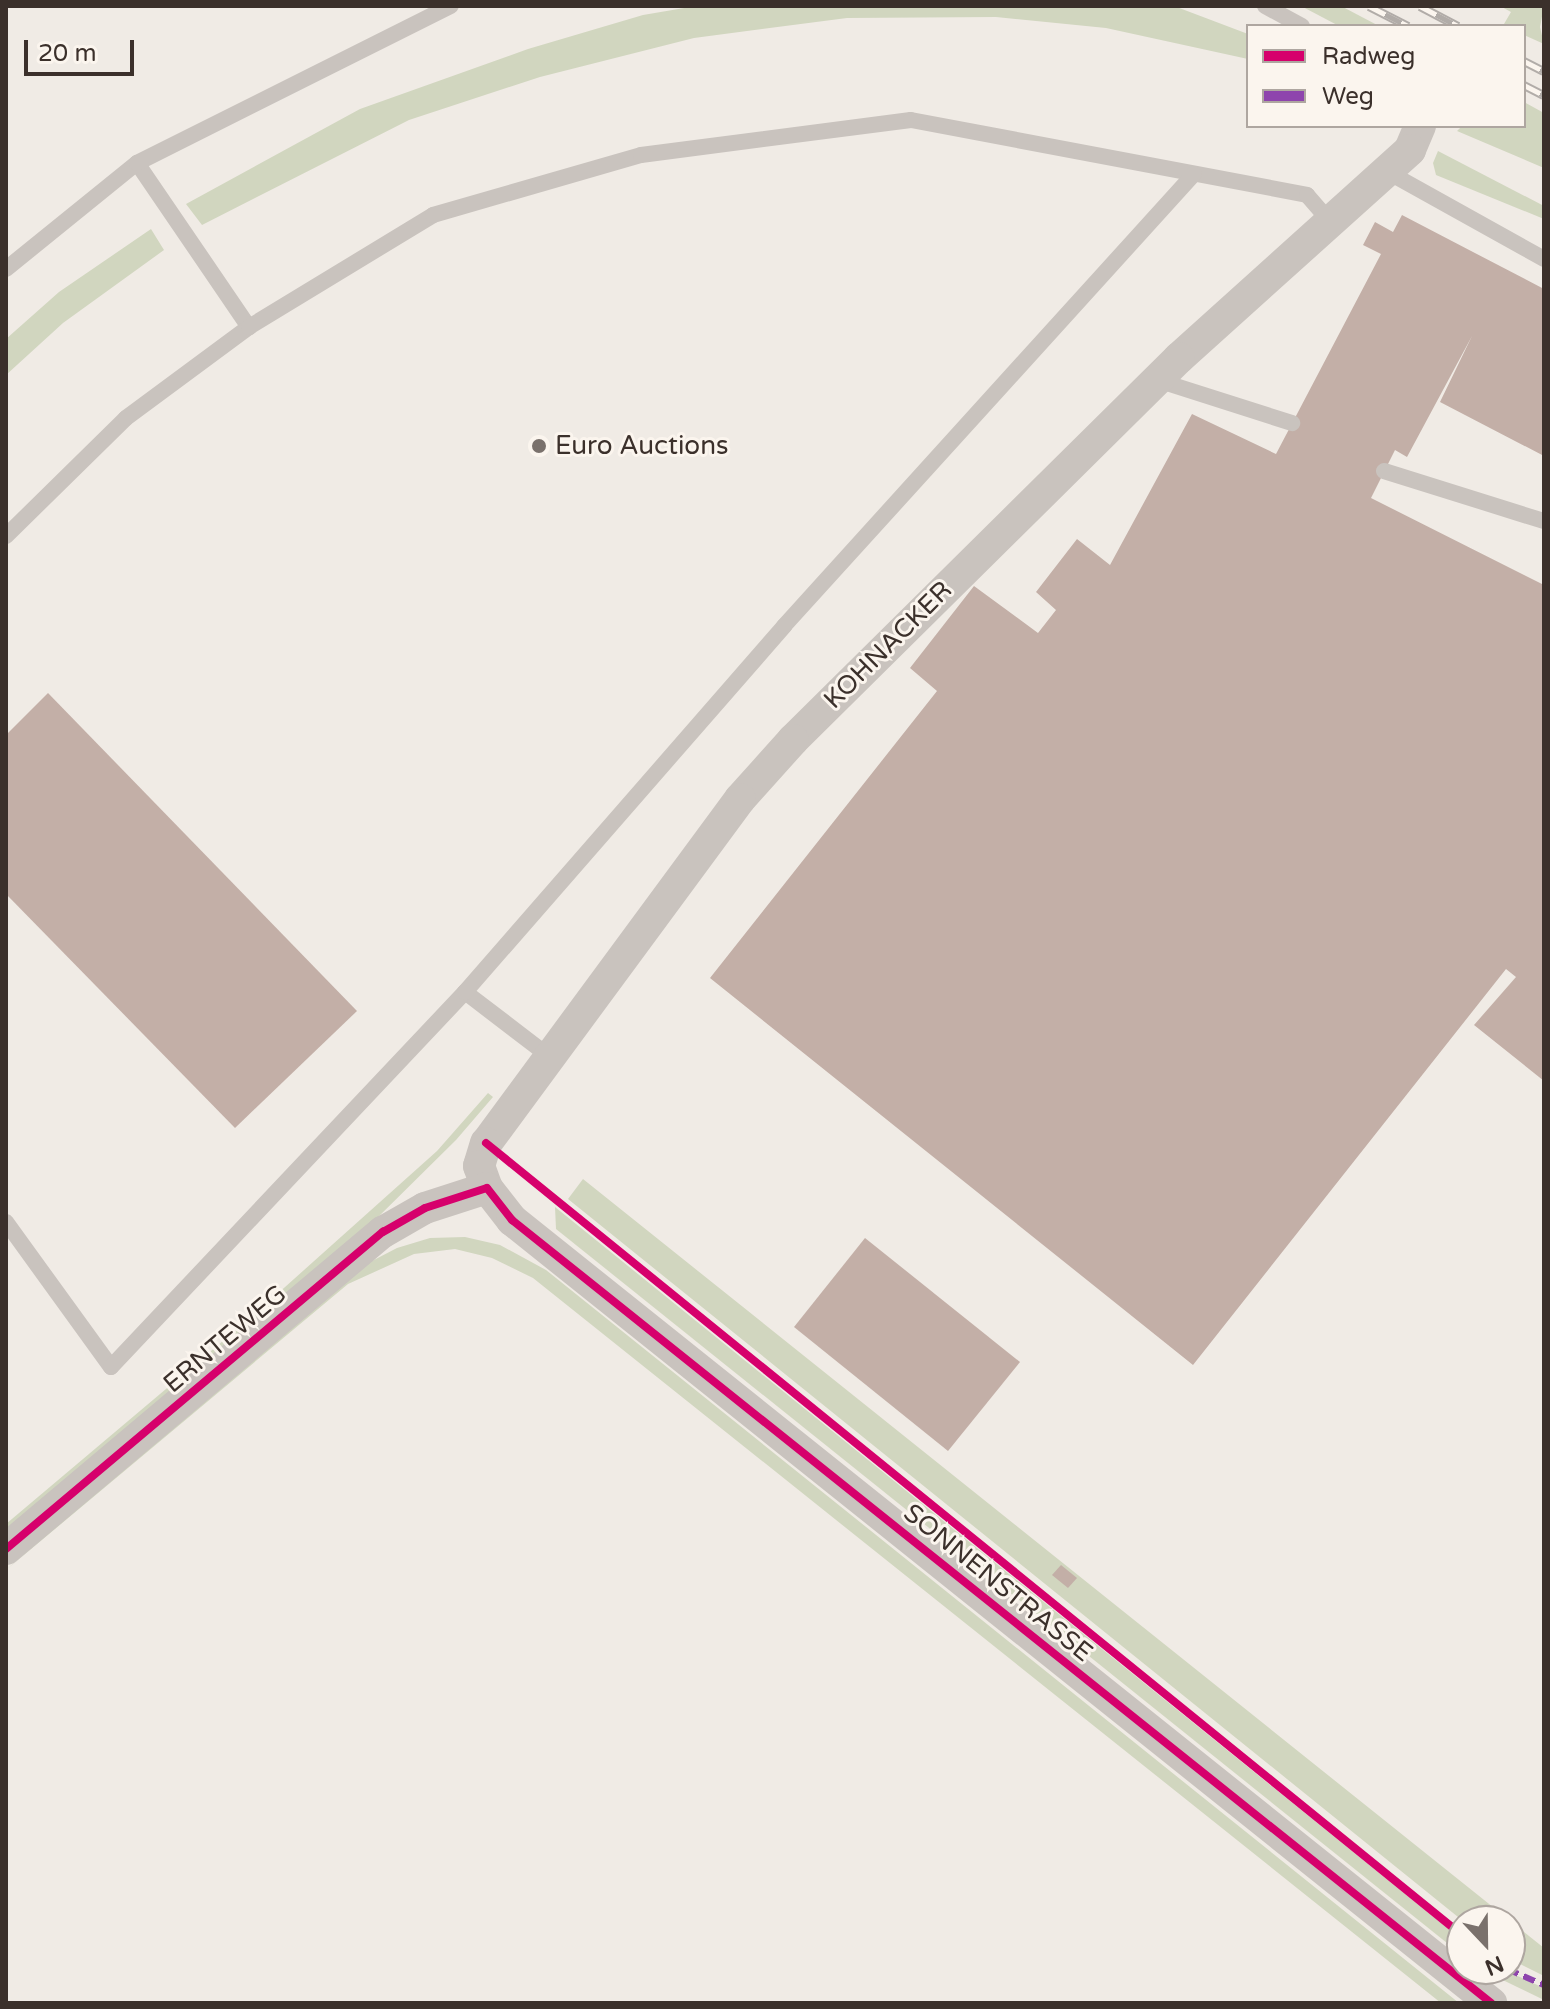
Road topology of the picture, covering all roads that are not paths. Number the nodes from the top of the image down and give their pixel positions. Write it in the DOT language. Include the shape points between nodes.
graph roads {
  1 [pos="451,6"];
  2 [pos="1265,6"];
  3 [pos="1298,24"];
  4 [pos="1419,128"];
  5 [pos="137,163"];
  6 [pos="1386,171"];
  7 [pos="1194,174"];
  8 [pos="1330,221"];
  9 [pos="1544,259"];
  10 [pos="6,269"];
  11 [pos="249,327"];
  12 [pos="1157,380"];
  13 [pos="1292,423"];
  14 [pos="1384,471"];
  15 [pos="1544,521"];
  16 [pos="6,536"];
  17 [pos="465,992"];
  18 [pos="550,1057"];
  19 [pos="487,1188"];
  20 [pos="6,1222"];
  21 [pos="6,1549"];
  22 [pos="1491,2003"];
  1 -- 5 [label="lane"];
  2 -- 3 [label="lane"];
  4 -- 6 [label="street, KOHNACKER" via="1410,150"];
  5 -- 10 [label="lane"];
  5 -- 11 [label="lane"];
  6 -- 8 [label="street, KOHNACKER"];
  6 -- 9 [label="lane"];
  7 -- 8 [label="lane" via="1307,195"];
  7 -- 11 [label="lane" via="911,120 641,155 433,215"];
  7 -- 17 [label="lane" via="784,626"];
  8 -- 12 [label="street, KOHNACKER"];
  11 -- 16 [label="lane" via="126,418"];
  12 -- 13 [label="lane"];
  12 -- 18 [label="street, KOHNACKER" via="793,740 740,799"];
  14 -- 15 [label="lane"];
  17 -- 18 [label="lane"];
  17 -- 20 [label="lane" via="111,1367"];
  18 -- 19 [label="street, KOHNACKER" via="486,1143 479,1166"];
  19 -- 21 [label="street, ERNTEWEG" via="425,1208 383,1232"];
  19 -- 22 [label="street, SONNENSTRASSE" via="512,1220"];
}
